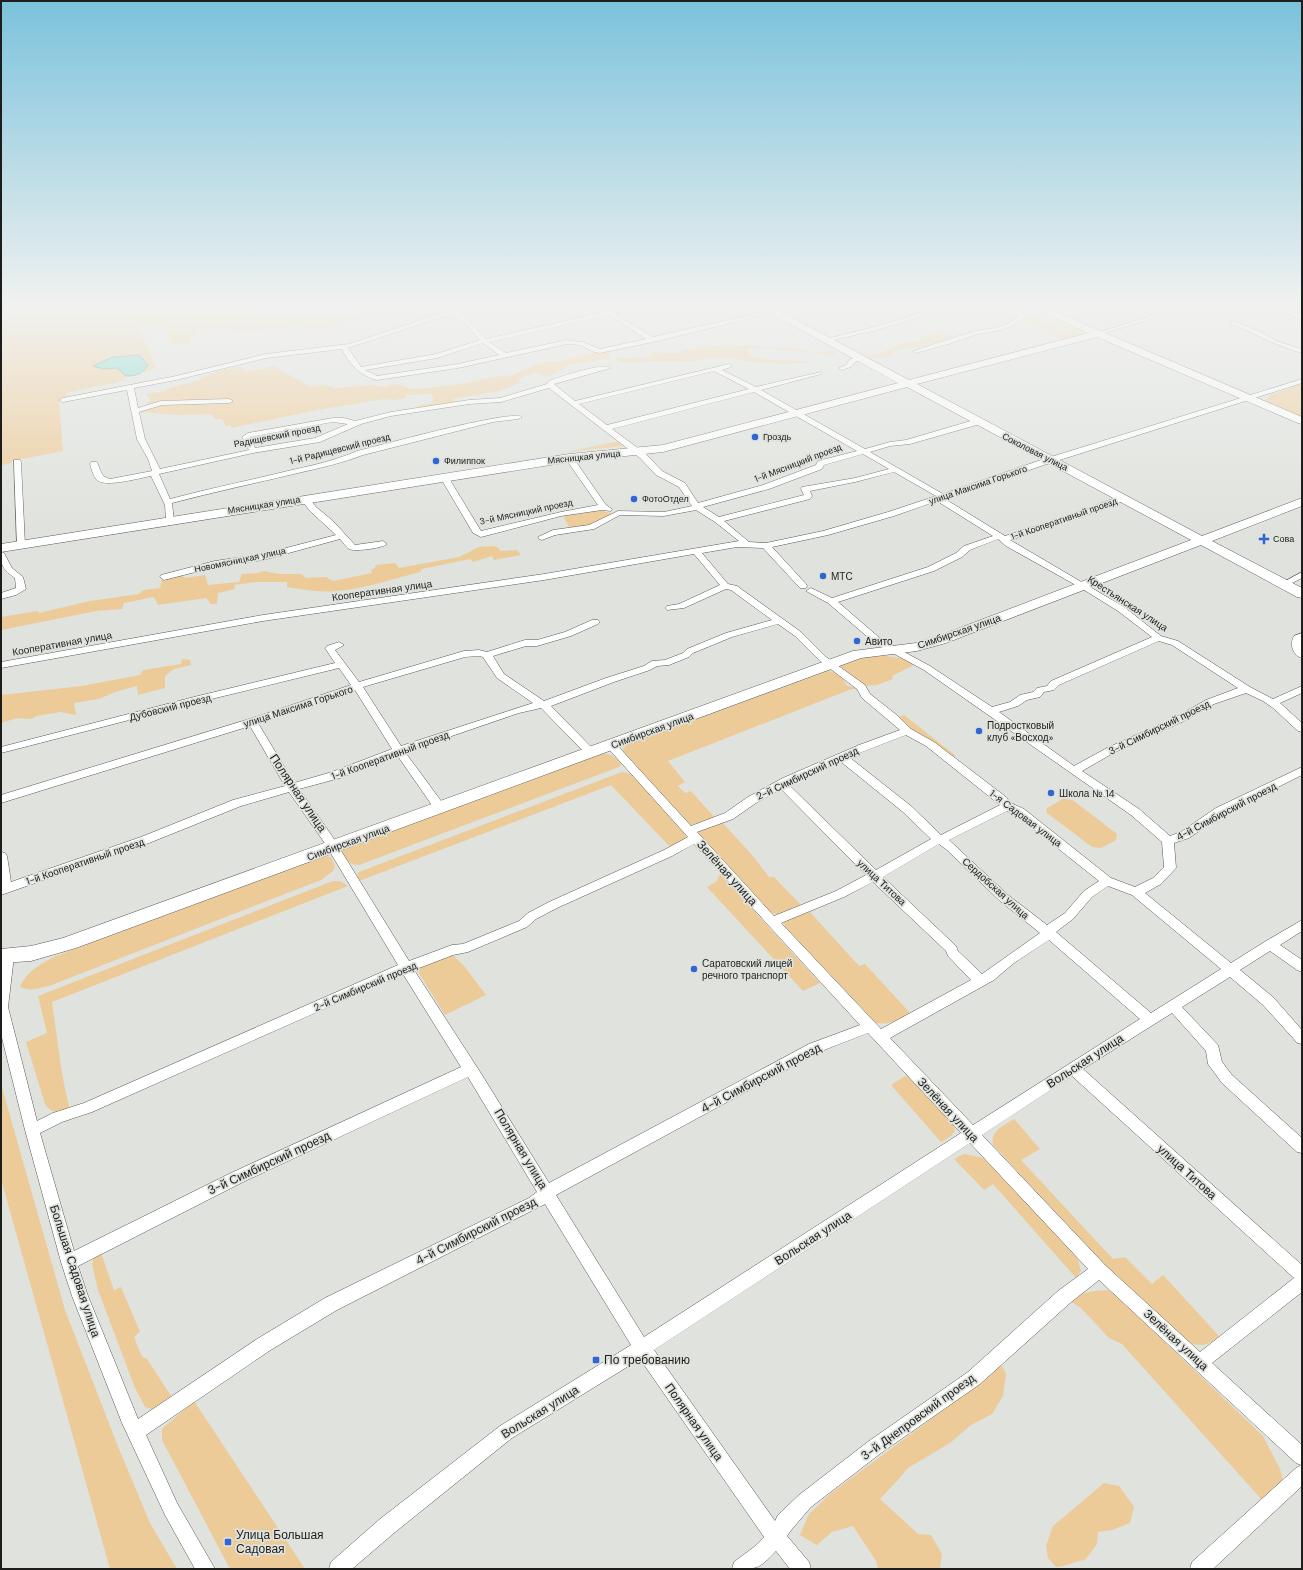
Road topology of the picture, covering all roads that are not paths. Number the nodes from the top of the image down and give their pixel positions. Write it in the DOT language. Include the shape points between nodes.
graph roads {
  1 [pos="154,382"];
  2 [pos="659,382"];
  3 [pos="740,382"];
  4 [pos="784,382"];
  5 [pos="903,382"];
  6 [pos="913,382"];
  7 [pos="1210,382"];
  8 [pos="1298,382"];
  9 [pos="906,384"];
  10 [pos="550,385"];
  11 [pos="130,388"];
  12 [pos="755,390"];
  13 [pos="1247,398"];
  14 [pos="63,400"];
  15 [pos="229,401"];
  16 [pos="574,403"];
  17 [pos="135,411"];
  18 [pos="798,413"];
  19 [pos="518,418"];
  20 [pos="1302,421"];
  21 [pos="977,422"];
  22 [pos="354,423"];
  23 [pos="605,428"];
  24 [pos="253,451"];
  25 [pos="636,452"];
  26 [pos="862,452"];
  27 [pos="569,458"];
  28 [pos="1050,460"];
  29 [pos="17,462"];
  30 [pos="94,464"];
  31 [pos="896,470"];
  32 [pos="155,472"];
  33 [pos="444,476"];
  34 [pos="940,498"];
  35 [pos="1123,498"];
  36 [pos="305,499"];
  37 [pos="167,502"];
  38 [pos="1302,502"];
  39 [pos="603,507"];
  40 [pos="697,507"];
  41 [pos="618,513"];
  42 [pos="718,520"];
  43 [pos="170,521"];
  44 [pos="342,536"];
  45 [pos="542,537"];
  46 [pos="1001,538"];
  47 [pos="1203,541"];
  48 [pos="383,544"];
  49 [pos="747,544"];
  50 [pos="21,545"];
  51 [pos="766,546"];
  52 [pos="2,551"];
  53 [pos="697,552"];
  54 [pos="1302,575"];
  55 [pos="164,577"];
  56 [pos="1284,584"];
  57 [pos="725,586"];
  58 [pos="1084,586"];
  59 [pos="1302,594"];
  60 [pos="1,596"];
  61 [pos="831,601"];
  62 [pos="670,608"];
  63 [pos="779,621"];
  64 [pos="595,622"];
  65 [pos="1302,636"];
  66 [pos="1158,638"];
  67 [pos="339,645"];
  68 [pos="894,650"];
  69 [pos="487,655"];
  70 [pos="1302,655"];
  71 [pos="831,664"];
  72 [pos="1,665"];
  73 [pos="340,665"];
  74 [pos="357,686"];
  75 [pos="1246,689"];
  76 [pos="1302,689"];
  77 [pos="1273,703"];
  78 [pos="543,705"];
  79 [pos="990,711"];
  80 [pos="252,721"];
  81 [pos="1302,729"];
  82 [pos="907,731"];
  83 [pos="611,746"];
  84 [pos="1,750"];
  85 [pos="400,750"];
  86 [pos="591,753"];
  87 [pos="842,757"];
  88 [pos="1074,771"];
  89 [pos="1301,772"];
  90 [pos="782,784"];
  91 [pos="291,787"];
  92 [pos="1,799"];
  93 [pos="1007,806"];
  94 [pos="440,808"];
  95 [pos="693,834"];
  96 [pos="940,839"];
  97 [pos="1168,841"];
  98 [pos="333,847"];
  99 [pos="1,856"];
  100 [pos="875,875"];
  101 [pos="1107,881"];
  102 [pos="3,889"];
  103 [pos="1136,892"];
  104 [pos="772,922"];
  105 [pos="1302,925"];
  106 [pos="1048,933"];
  107 [pos="1270,944"];
  108 [pos="5,956"];
  109 [pos="1302,967"];
  110 [pos="407,968"];
  111 [pos="1231,970"];
  112 [pos="980,980"];
  113 [pos="1172,1006"];
  114 [pos="1150,1020"];
  115 [pos="870,1026"];
  116 [pos="880,1037"];
  117 [pos="1302,1039"];
  118 [pos="1073,1068"];
  119 [pos="470,1069"];
  120 [pos="32,1130"];
  121 [pos="972,1135"];
  122 [pos="1302,1147"];
  123 [pos="548,1194"];
  124 [pos="69,1262"];
  125 [pos="1099,1270"];
  126 [pos="1302,1275"];
  127 [pos="1302,1282"];
  128 [pos="642,1348"];
  129 [pos="1200,1362"];
  130 [pos="135,1432"];
  131 [pos="1302,1457"];
  132 [pos="1302,1474"];
  133 [pos="776,1537"];
  134 [pos="206,1569"];
  135 [pos="338,1569"];
  136 [pos="741,1569"];
  137 [pos="802,1569"];
  138 [pos="1199,1569"];
  1 -- 11 [label="street"];
  2 -- 16 [label="street"];
  3 -- 12 [label="street, Крестьянская улица"];
  4 -- 12 [label="street"];
  5 -- 9 [label="main road, Соколовая улица"];
  6 -- 9 [label="main road, Мясницкая улица"];
  7 -- 13 [label="main road"];
  8 -- 13 [label="street, улица Максима Горького"];
  9 -- 18 [label="main road, Мясницкая улица"];
  9 -- 21 [label="main road, Соколовая улица"];
  10 -- 16 [label="street"];
  10 -- 22 [label="street, Радищевский проезд" via="502,400 469,402 391,414"];
  11 -- 14 [label="street"];
  11 -- 17 [label="street"];
  12 -- 18 [label="street, Крестьянская улица"];
  12 -- 23 [label="street"];
  13 -- 20 [label="main road"];
  13 -- 28 [label="street, улица Максима Горького"];
  15 -- 17 [label="street" via="161,403"];
  16 -- 23 [label="street"];
  17 -- 32 [label="street" via="141,439 152,459"];
  18 -- 25 [label="main road, Мясницкая улица" via="663,448"];
  18 -- 26 [label="street, Крестьянская улица"];
  19 -- 37 [label="street, 1-й Радищевский проезд" via="493,420"];
  21 -- 26 [label="street, 1-й Мясницкий проезд"];
  21 -- 28 [label="main road, Соколовая улица"];
  22 -- 24 [label="street, Радищевский проезд" via="317,440"];
  22 -- 24 [label="street" via="333,420 248,435 246,436"];
  23 -- 25 [label="street"];
  24 -- 32 [label="street, Радищевский проезд"];
  25 -- 27 [label="main road, Мясницкая улица"];
  25 -- 40 [label="street" via="659,473 682,485"];
  26 -- 31 [label="street, Крестьянская улица"];
  26 -- 40 [label="street, 1-й Мясницкий проезд" via="821,463 819,467 766,488"];
  27 -- 33 [label="main road, Мясницкая улица"];
  27 -- 39 [label="street"];
  28 -- 34 [label="street, улица Максима Горького"];
  28 -- 35 [label="main road, Соколовая улица"];
  29 -- 50 [label="street"];
  30 -- 32 [label="street, Радищевский проезд" via="102,480 110,481"];
  31 -- 34 [label="street, Крестьянская улица"];
  31 -- 42 [label="street" via="804,489 807,497"];
  32 -- 37 [label="street"];
  33 -- 36 [label="main road, Мясницкая улица"];
  33 -- 39 [label="street, 3-й Мясницкий проезд" via="477,533"];
  34 -- 46 [label="street, Крестьянская улица"];
  34 -- 51 [label="street, улица Максима Горького" via="825,533"];
  35 -- 46 [label="street, 1-й Кооперативный проезд" via="1079,515"];
  35 -- 47 [label="main road, Соколовая улица"];
  36 -- 43 [label="main road, Мясницкая улица"];
  36 -- 44 [label="street" via="313,510"];
  37 -- 43 [label="street"];
  38 -- 47 [label="main road, Симбирская улица"];
  39 -- 41 [label="street"];
  40 -- 41 [label="street, 1-й Мясницкий проезд" via="664,514"];
  40 -- 42 [label="street"];
  41 -- 45 [label="street" via="591,527"];
  42 -- 49 [label="street"];
  43 -- 50 [label="main road, Мясницкая улица"];
  44 -- 48 [label="street" via="352,547 357,548"];
  44 -- 55 [label="street, Новомясницкая улица" via="263,557 215,564"];
  46 -- 58 [label="street, Крестьянская улица"];
  46 -- 61 [label="street, 1-й Кооперативный проезд" via="967,548 959,555 931,569"];
  47 -- 56 [label="main road, Соколовая улица"];
  47 -- 58 [label="main road, Симбирская улица"];
  49 -- 51 [label="street, Кооперативная улица"];
  49 -- 53 [label="street, Кооперативная улица"];
  50 -- 52 [label="main road, Мясницкая улица"];
  51 -- 61 [label="street" via="807,588"];
  52 -- 60 [label="street" via="8,569 19,577 21,589"];
  53 -- 57 [label="street, 1-я Садовая улица"];
  53 -- 72 [label="street, Кооперативная улица" via="263,618"];
  54 -- 56 [label="street"];
  56 -- 59 [label="main road, Соколовая улица"];
  57 -- 62 [label="street" via="681,606"];
  57 -- 63 [label="street, 1-я Садовая улица" via="734,588"];
  58 -- 66 [label="street, Крестьянская улица"];
  58 -- 68 [label="main road, Симбирская улица" via="941,640"];
  61 -- 68 [label="street" via="879,642"];
  63 -- 71 [label="street, 1-я Садовая улица" via="798,634"];
  63 -- 78 [label="street, 1-й Кооперативный проезд" via="729,635 666,663 655,663"];
  64 -- 69 [label="street, улица Максима Горького" via="568,634"];
  65 -- 70 [label="street" via="1297,638 1296,642"];
  66 -- 75 [label="street, Крестьянская улица" via="1174,643"];
  66 -- 79 [label="street" via="1041,690 1036,695 1024,697 1014,704"];
  67 -- 73 [label="street" via="330,650"];
  68 -- 71 [label="main road, Симбирская улица" via="858,654"];
  68 -- 79 [label="street" via="927,668"];
  69 -- 74 [label="street, улица Максима Горького" via="464,654"];
  69 -- 78 [label="street" via="500,676"];
  71 -- 82 [label="street, 1-я Садовая улица" via="861,687 866,696"];
  71 -- 83 [label="main road, Симбирская улица"];
  73 -- 74 [label="street"];
  73 -- 84 [label="street, Дубовский проезд" via="281,677 236,692 202,698"];
  74 -- 80 [label="street, улица Максима Горького"];
  74 -- 85 [label="street"];
  75 -- 77 [label="street, Крестьянская улица"];
  75 -- 88 [label="street, 3-й Симбирский проезд" via="1210,702"];
  76 -- 77 [label="street"];
  77 -- 81 [label="street, Крестьянская улица"];
  78 -- 85 [label="street, 1-й Кооперативный проезд" via="532,706"];
  78 -- 86 [label="street"];
  79 -- 88 [label="street"];
  80 -- 91 [label="street, Полярная улица"];
  80 -- 92 [label="street, улица Максима Горького"];
  82 -- 87 [label="street, 2-й Симбирский проезд"];
  82 -- 93 [label="street, 1-я Садовая улица" via="930,744"];
  83 -- 86 [label="main road, Симбирская улица"];
  83 -- 95 [label="street, Зелёная улица"];
  85 -- 91 [label="street, 1-й Кооперативный проезд" via="336,775"];
  85 -- 94 [label="street"];
  86 -- 94 [label="main road, Симбирская улица"];
  87 -- 90 [label="street, 2-й Симбирский проезд"];
  87 -- 96 [label="street, Сердобская улица"];
  88 -- 97 [label="street" via="1135,812"];
  89 -- 97 [label="street, 4-й Симбирский проезд" via="1220,812 1185,835"];
  90 -- 95 [label="street, 2-й Симбирский проезд"];
  90 -- 100 [label="street, улица Титова"];
  91 -- 98 [label="street, Полярная улица"];
  91 -- 102 [label="street, 1-й Кооперативный проезд" via="237,803 138,842"];
  93 -- 96 [label="street"];
  93 -- 101 [label="street, 1-я Садовая улица" via="1020,812"];
  94 -- 98 [label="main road, Симбирская улица"];
  95 -- 104 [label="street, Зелёная улица"];
  95 -- 110 [label="street, 2-й Симбирский проезд" via="668,854 539,912 523,924 464,949 452,950"];
  96 -- 100 [label="street"];
  96 -- 106 [label="street, Сердобская улица" via="1004,898"];
  97 -- 103 [label="street, 4-й Симбирский проезд" via="1170,868 1157,881"];
  98 -- 108 [label="main road, Симбирская улица" via="51,950"];
  98 -- 110 [label="street, Полярная улица"];
  99 -- 102 [label="street"];
  100 -- 104 [label="street" via="815,906"];
  100 -- 112 [label="street, улица Титова" via="952,949 952,953"];
  101 -- 103 [label="street, 1-я Садовая улица"];
  101 -- 106 [label="street" via="1088,894 1069,916"];
  103 -- 111 [label="street, 1-я Садовая улица"];
  104 -- 115 [label="street, Зелёная улица"];
  105 -- 107 [label="street, Вольская улица"];
  106 -- 112 [label="street"];
  106 -- 114 [label="street, Сердобская улица"];
  107 -- 109 [label="street"];
  107 -- 111 [label="street, Вольская улица"];
  108 -- 120 [label="street, Большая Садовая улица" via="1,1007"];
  110 -- 119 [label="street, Полярная улица"];
  110 -- 120 [label="street, 2-й Симбирский проезд"];
  111 -- 113 [label="street, Вольская улица"];
  111 -- 117 [label="street, 1-я Садовая улица" via="1268,1001"];
  112 -- 116 [label="street"];
  113 -- 114 [label="street, Вольская улица"];
  113 -- 122 [label="street" via="1213,1049 1215,1064 1227,1079"];
  114 -- 118 [label="street, Вольская улица"];
  115 -- 116 [label="street, Зелёная улица"];
  115 -- 123 [label="street, 4-й Симбирский проезд" via="814,1048 557,1186"];
  116 -- 121 [label="street, Зелёная улица"];
  118 -- 121 [label="street, Вольская улица"];
  118 -- 126 [label="street, улица Титова"];
  119 -- 123 [label="street, Полярная улица"];
  119 -- 124 [label="street, 3-й Симбирский проезд" via="236,1178"];
  120 -- 124 [label="street, Большая Садовая улица"];
  121 -- 125 [label="street, Зелёная улица"];
  121 -- 128 [label="street, Вольская улица"];
  123 -- 128 [label="street, Полярная улица" via="628,1329"];
  123 -- 130 [label="street, 4-й Симбирский проезд" via="331,1304 263,1345"];
  124 -- 130 [label="street, Большая Садовая улица"];
  125 -- 129 [label="street, Зелёная улица"];
  125 -- 133 [label="street, 3-й Днепровский проезд" via="1064,1297 974,1378 875,1447 805,1501 785,1522"];
  127 -- 129 [label="street"];
  128 -- 133 [label="street, Полярная улица"];
  128 -- 135 [label="street, Вольская улица" via="506,1432 387,1526"];
  129 -- 131 [label="street, Зелёная улица"];
  130 -- 134 [label="street, Большая Садовая улица" via="171,1509"];
  132 -- 138 [label="street"];
  133 -- 136 [label="street, 3-й Днепровский проезд" via="761,1554"];
  133 -- 137 [label="street, Полярная улица"];
}
